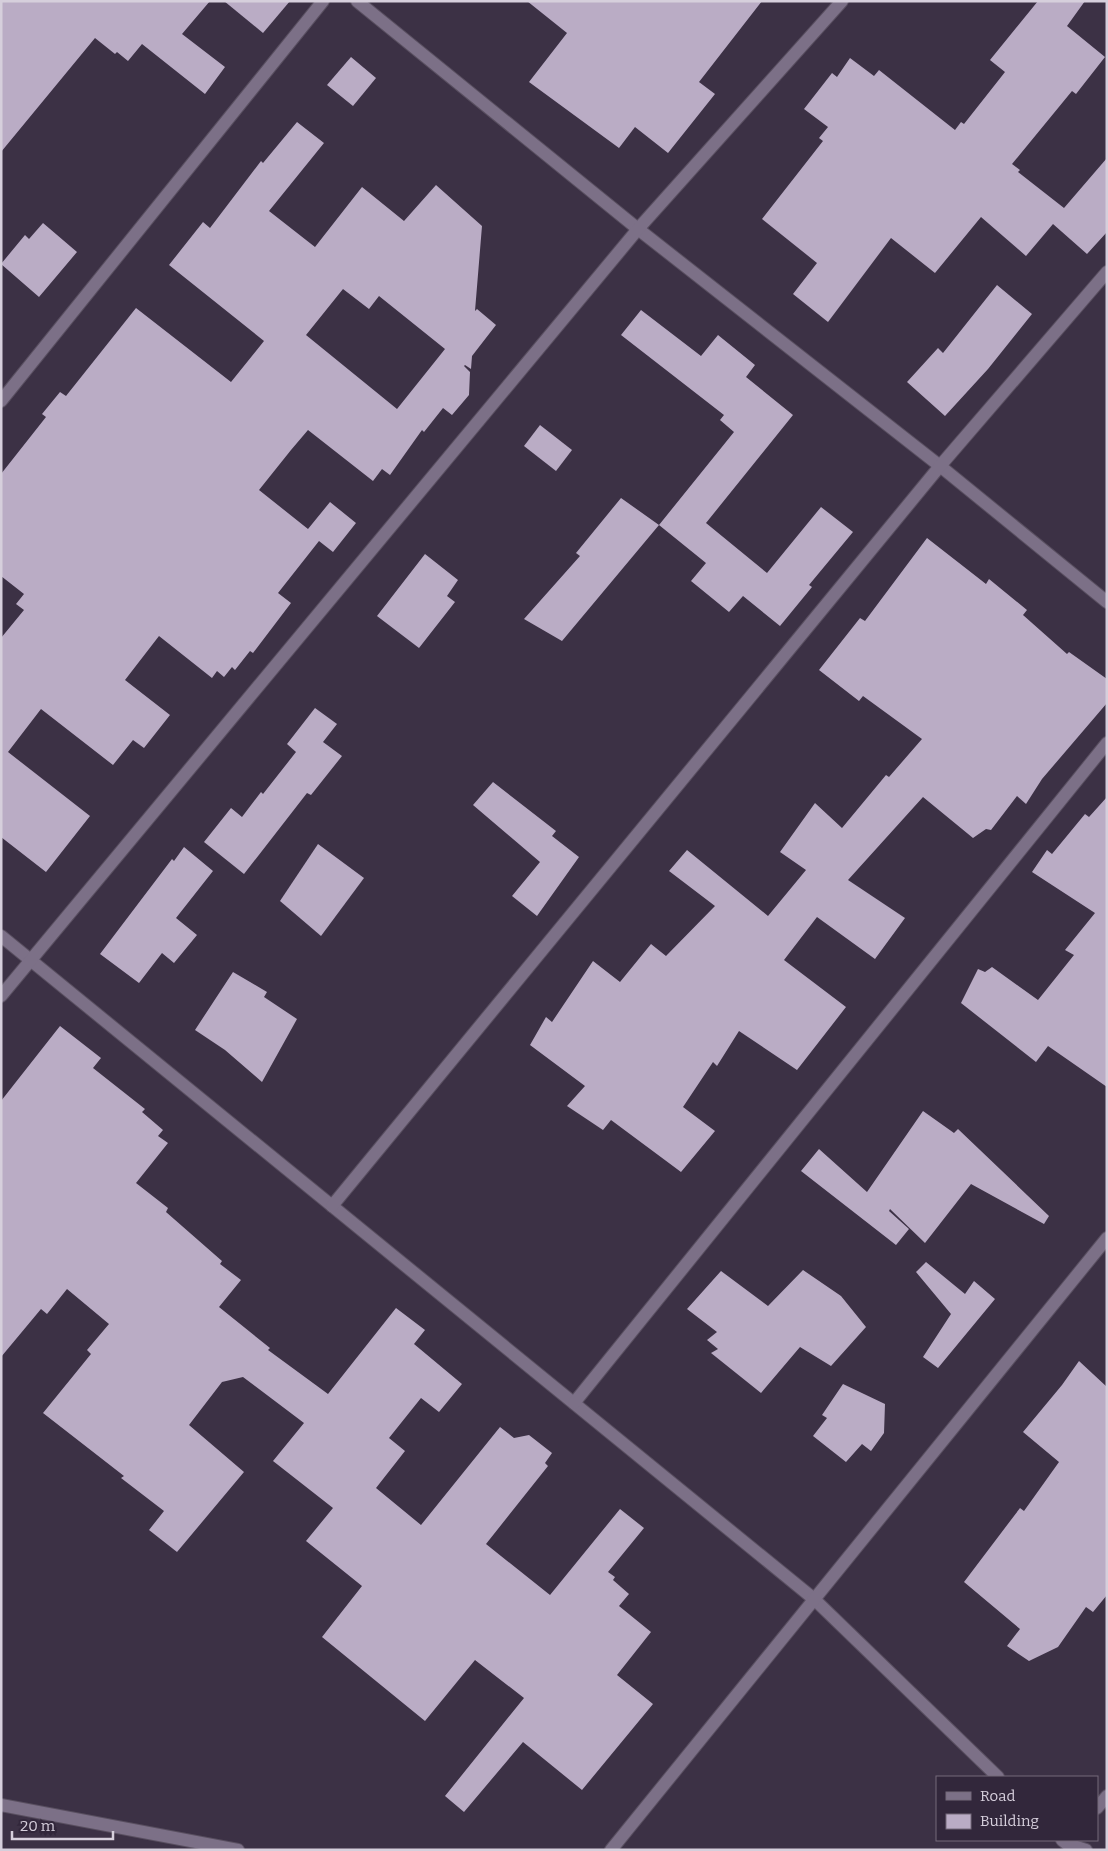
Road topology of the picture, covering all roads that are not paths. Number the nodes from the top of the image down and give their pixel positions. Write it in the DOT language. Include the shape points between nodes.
graph roads {
  1 [pos="323,1"];
  2 [pos="358,1"];
  3 [pos="842,1"];
  4 [pos="638,229"];
  5 [pos="1107,272"];
  6 [pos="1,401"];
  7 [pos="940,466"];
  8 [pos="1107,602"];
  9 [pos="1107,743"];
  10 [pos="1,936"];
  11 [pos="30,960"];
  12 [pos="1,996"];
  13 [pos="332,1206"];
  14 [pos="1107,1238"];
  15 [pos="574,1403"];
  16 [pos="814,1599"];
  17 [pos="997,1776"];
  18 [pos="1107,1796"];
  19 [pos="1,1805"];
  20 [pos="1098,1807"];
  21 [pos="1066,1841"];
  22 [pos="238,1850"];
  23 [pos="611,1850"];
  24 [pos="1086,1850"];
  1 -- 6 [label="street"];
  2 -- 4 [label="street"];
  3 -- 4 [label="street"];
  4 -- 7 [label="street"];
  4 -- 11 [label="street"];
  5 -- 7 [label="street"];
  7 -- 8 [label="street"];
  7 -- 13 [label="street"];
  9 -- 15 [label="street"];
  10 -- 11 [label="street"];
  11 -- 12 [label="street"];
  11 -- 13 [label="street"];
  13 -- 15 [label="street"];
  14 -- 16 [label="street"];
  15 -- 16 [label="street"];
  16 -- 17 [label="street"];
  16 -- 23 [label="street"];
  18 -- 20 [label="street"];
  19 -- 22 [label="street"];
  21 -- 24 [label="street"];
}
